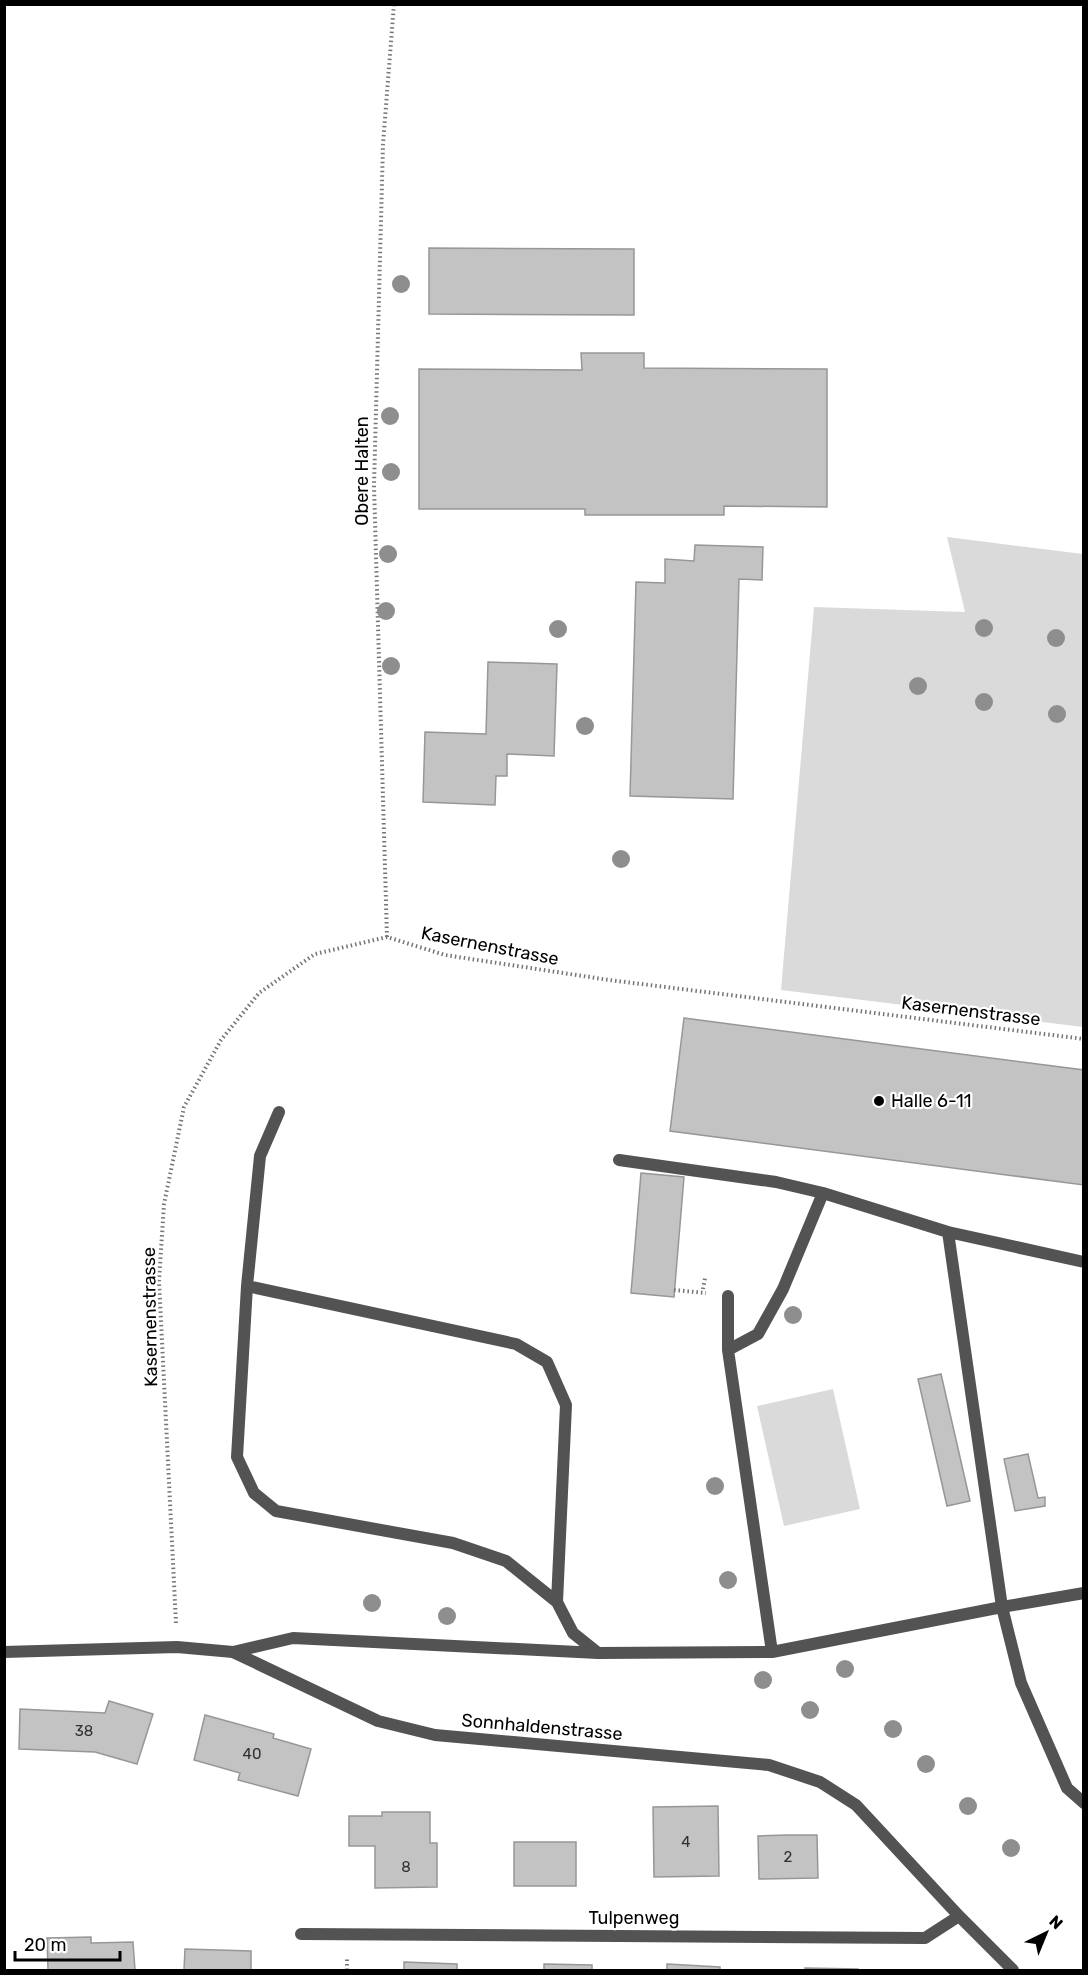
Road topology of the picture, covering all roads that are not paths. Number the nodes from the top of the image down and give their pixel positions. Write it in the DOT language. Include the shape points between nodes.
graph roads {
  1 [pos="279,1112"];
  2 [pos="619,1160"];
  3 [pos="823,1193"];
  4 [pos="948,1232"];
  5 [pos="1083,1262"];
  6 [pos="247,1286"];
  7 [pos="728,1296"];
  8 [pos="728,1350"];
  9 [pos="1083,1593"];
  10 [pos="557,1602"];
  11 [pos="1002,1607"];
  12 [pos="4,1652"];
  13 [pos="233,1652"];
  14 [pos="772,1652"];
  15 [pos="598,1653"];
  16 [pos="1083,1803"];
  17 [pos="959,1916"];
  18 [pos="301,1934"];
  19 [pos="1013,1971"];
  1 -- 6 [label="street" via="260,1156"];
  2 -- 3 [label="street" via="776,1182"];
  3 -- 4 [label="street"];
  3 -- 8 [label="street" via="783,1289 758,1334"];
  4 -- 5 [label="street"];
  4 -- 11 [label="street"];
  6 -- 10 [label="street" via="237,1457 254,1493 276,1511 453,1543 506,1561"];
  6 -- 10 [label="street" via="516,1344 547,1362 566,1405"];
  7 -- 8 [label="street"];
  8 -- 14 [label="street"];
  9 -- 11 [label="street"];
  10 -- 15 [label="street" via="573,1633"];
  11 -- 14 [label="street"];
  11 -- 16 [label="street" via="1021,1683 1067,1788"];
  12 -- 13 [label="street, Sonnhaldenstrasse" via="177,1647"];
  13 -- 15 [label="street" via="293,1638"];
  13 -- 17 [label="street, Sonnhaldenstrasse" via="378,1721 435,1735 769,1765 820,1782 856,1805"];
  14 -- 15 [label="street"];
  17 -- 18 [label="street, Tulpenweg" via="925,1938"];
  17 -- 19 [label="street, Sonnhaldenstrasse"];
}
